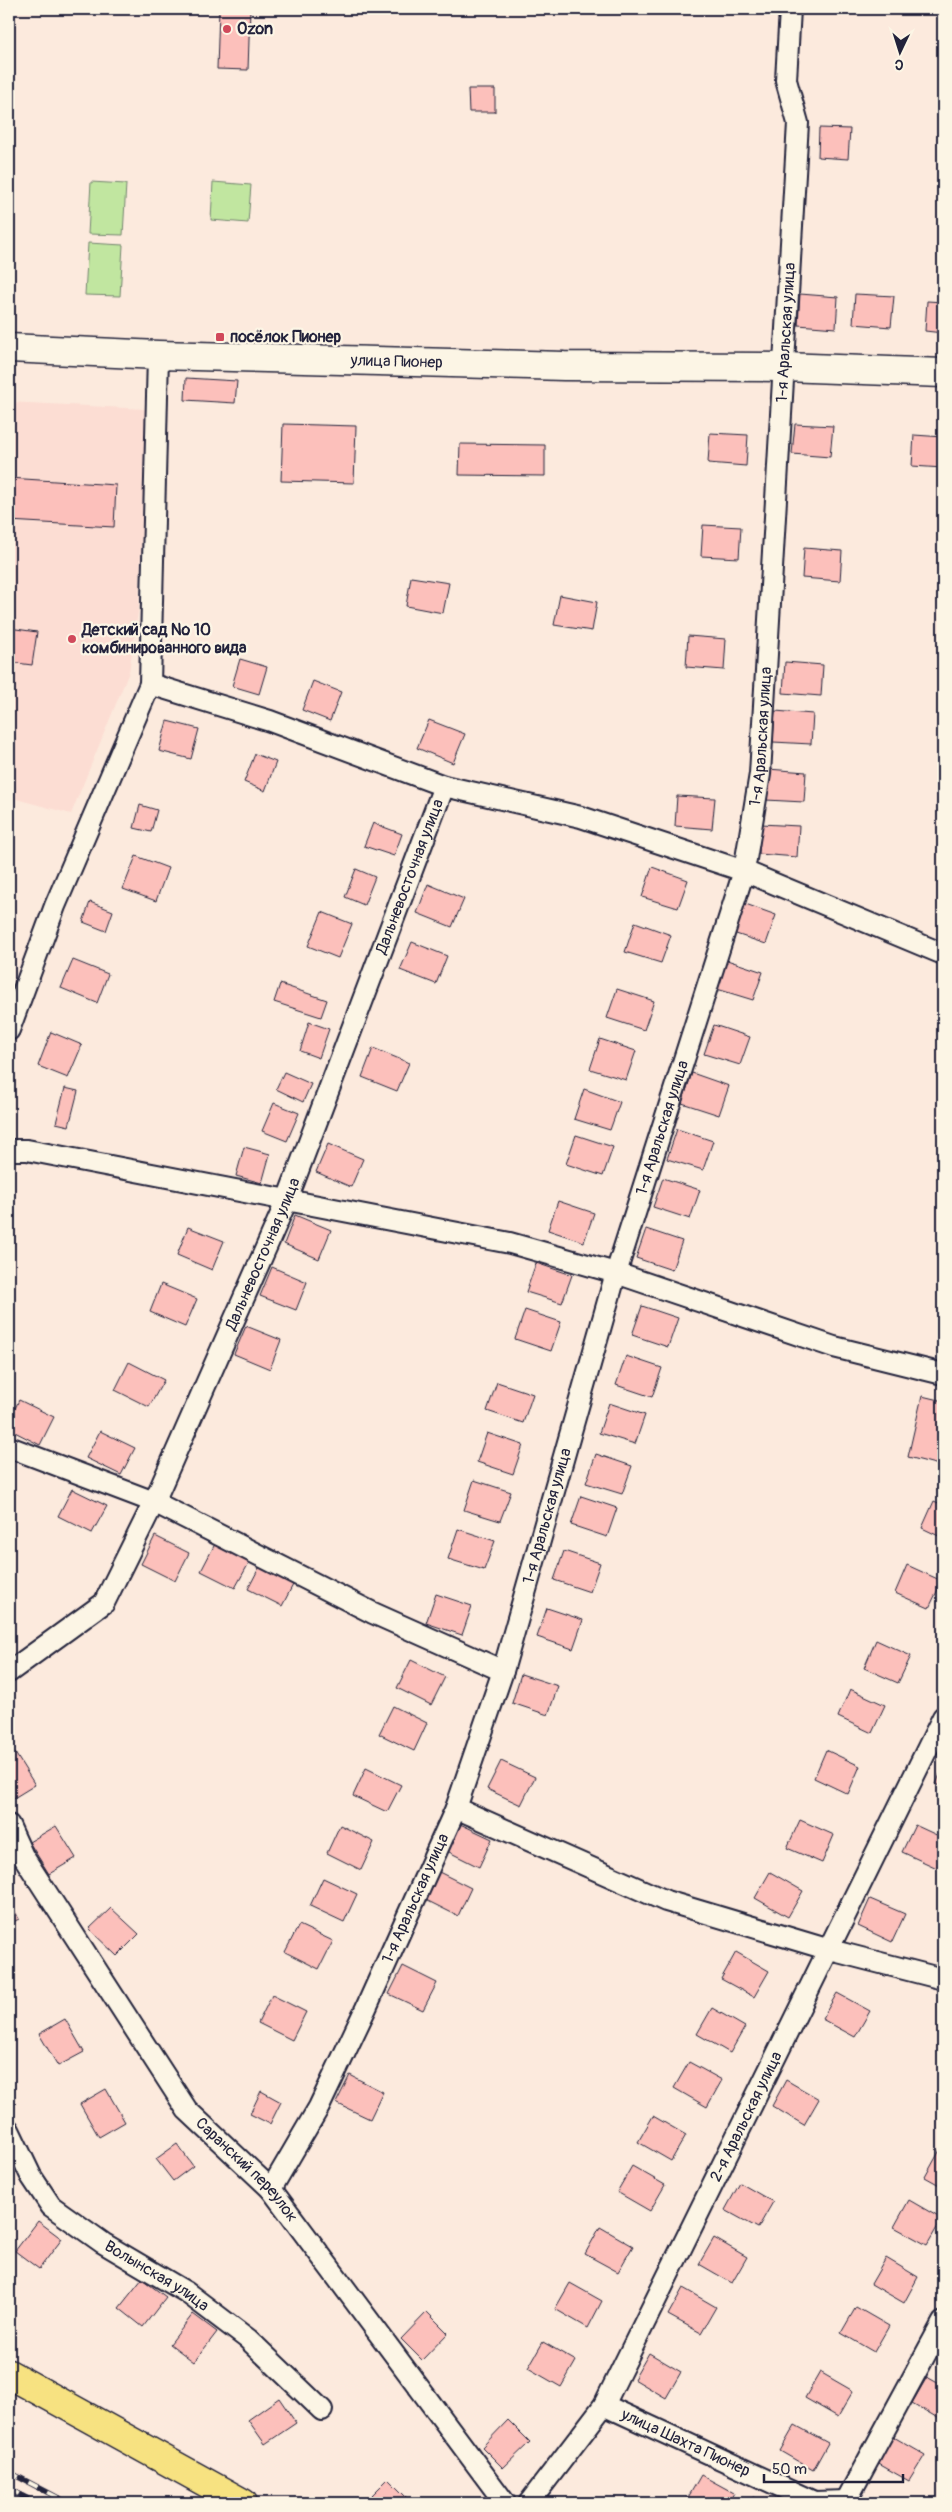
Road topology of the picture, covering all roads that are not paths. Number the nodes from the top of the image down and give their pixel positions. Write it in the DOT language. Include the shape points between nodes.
graph roads {
  1 [pos="790,9"];
  2 [pos="9,348"];
  3 [pos="158,355"];
  4 [pos="784,367"];
  5 [pos="943,373"];
  6 [pos="150,684"];
  7 [pos="444,786"];
  8 [pos="744,871"];
  9 [pos="943,954"];
  10 [pos="9,1030"];
  11 [pos="9,1150"];
  12 [pos="287,1200"];
  13 [pos="616,1274"];
  14 [pos="943,1374"];
  15 [pos="9,1447"];
  16 [pos="154,1502"];
  17 [pos="503,1671"];
  18 [pos="9,1672"];
  19 [pos="943,1717"];
  20 [pos="456,1808"];
  21 [pos="9,1825"];
  22 [pos="830,1950"];
  23 [pos="943,1979"];
  24 [pos="9,2130"];
  25 [pos="271,2189"];
  26 [pos="943,2322"];
  27 [pos="9,2374"];
  28 [pos="604,2406"];
  29 [pos="322,2410"];
  30 [pos="848,2502"];
  31 [pos="242,2503"];
  32 [pos="505,2503"];
  33 [pos="529,2503"];
  1 -- 4 [label="street, 1-я Аральская улица" via="786,80 798,123"];
  2 -- 3 [label="street, улица Пионер"];
  3 -- 4 [label="street, улица Пионер" via="564,366"];
  3 -- 6 [label="street"];
  4 -- 5 [label="street, улица Пионер"];
  4 -- 8 [label="street, 1-я Аральская улица" via="760,774"];
  6 -- 7 [label="street" via="270,721"];
  6 -- 10 [label="street" via="54,906"];
  7 -- 8 [label="street" via="581,817"];
  7 -- 12 [label="street, Дальневосточная улица"];
  8 -- 9 [label="street"];
  8 -- 13 [label="street, 1-я Аральская улица"];
  11 -- 12 [label="street" via="27,1150"];
  12 -- 13 [label="street" via="510,1242"];
  12 -- 16 [label="street, Дальневосточная улица"];
  13 -- 14 [label="street" via="834,1347"];
  13 -- 17 [label="street, 1-я Аральская улица"];
  15 -- 16 [label="street"];
  16 -- 17 [label="street" via="373,1613"];
  16 -- 18 [label="street, Дальневосточная улица" via="104,1603"];
  17 -- 20 [label="street, 1-я Аральская улица"];
  19 -- 22 [label="street, 2-я Аральская улица"];
  20 -- 22 [label="street" via="666,1901"];
  20 -- 25 [label="street, 1-я Аральская улица" via="319,2107"];
  21 -- 25 [label="street, Саранский переулок" via="23,1856 187,2110"];
  22 -- 23 [label="street"];
  22 -- 28 [label="street, 2-я Аральская улица"];
  24 -- 29 [label="street, Волынская улица" via="31,2176 51,2206 103,2243 186,2292 210,2310 248,2339"];
  25 -- 32 [label="street, Саранский переулок"];
  26 -- 30 [label="street"];
  27 -- 31 [label="main road"];
  28 -- 30 [label="street, улица Шахта Пионер" via="814,2502"];
  28 -- 33 [label="street, 2-я Аральская улица"];
}
